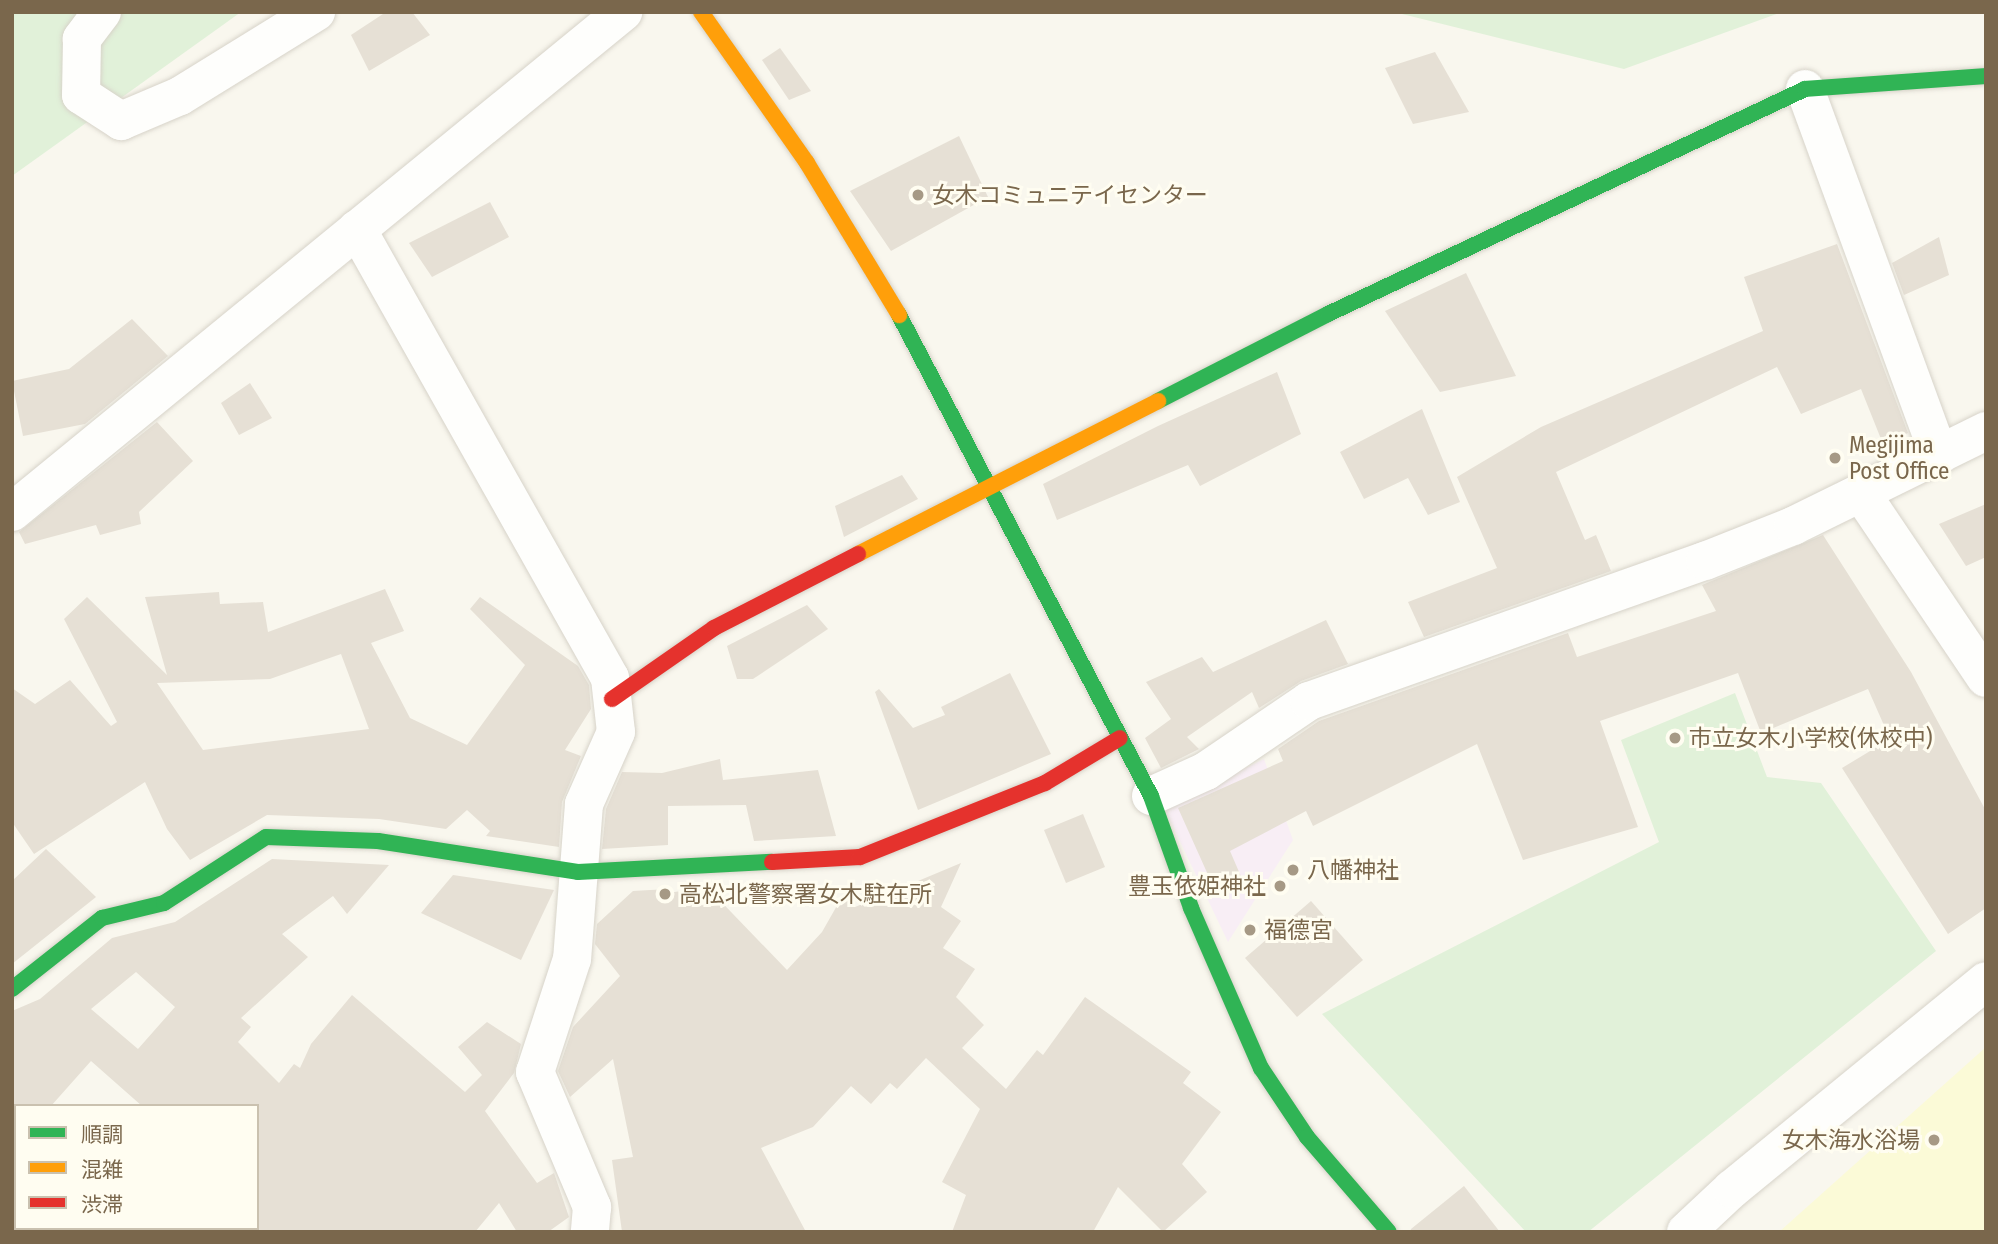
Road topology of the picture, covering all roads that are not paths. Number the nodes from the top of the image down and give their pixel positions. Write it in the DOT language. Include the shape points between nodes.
graph roads {
  1 [pos="102,12"];
  2 [pos="316,12"];
  3 [pos="623,12"];
  4 [pos="701,12"];
  5 [pos="1986,76"];
  6 [pos="1805,89"];
  7 [pos="357,229"];
  8 [pos="1986,431"];
  9 [pos="1939,455"];
  10 [pos="987,490"];
  11 [pos="1861,493"];
  12 [pos="12,512"];
  13 [pos="1986,678"];
  14 [pos="612,699"];
  15 [pos="1120,738"];
  16 [pos="1151,796"];
  17 [pos="578,872"];
  18 [pos="1986,981"];
  19 [pos="12,989"];
  20 [pos="590,1232"];
  21 [pos="1389,1232"];
  22 [pos="1686,1232"];
  1 -- 2 [label="street" via="82,39 81,95 121,121 180,96"];
  3 -- 7 [label="street"];
  4 -- 10 [label="street" via="807,163 907,328"];
  5 -- 6 [label="street"];
  6 -- 9 [label="street"];
  6 -- 10 [label="street" via="1328,314"];
  7 -- 12 [label="street"];
  7 -- 14 [label="street" via="610,678"];
  8 -- 9 [label="street"];
  9 -- 11 [label="street"];
  10 -- 14 [label="street" via="714,628"];
  10 -- 15 [label="street"];
  11 -- 13 [label="street"];
  11 -- 16 [label="street" via="1705,561 1309,701 1206,771"];
  14 -- 17 [label="street" via="615,732 583,804"];
  15 -- 16 [label="street"];
  15 -- 17 [label="street" via="1045,783 860,857"];
  16 -- 21 [label="street" via="1186,897 1261,1068 1307,1137"];
  17 -- 19 [label="street" via="378,841 267,837 164,903 102,918"];
  17 -- 20 [label="street" via="572,959 535,1072 592,1207"];
  18 -- 22 [label="street"];
}
